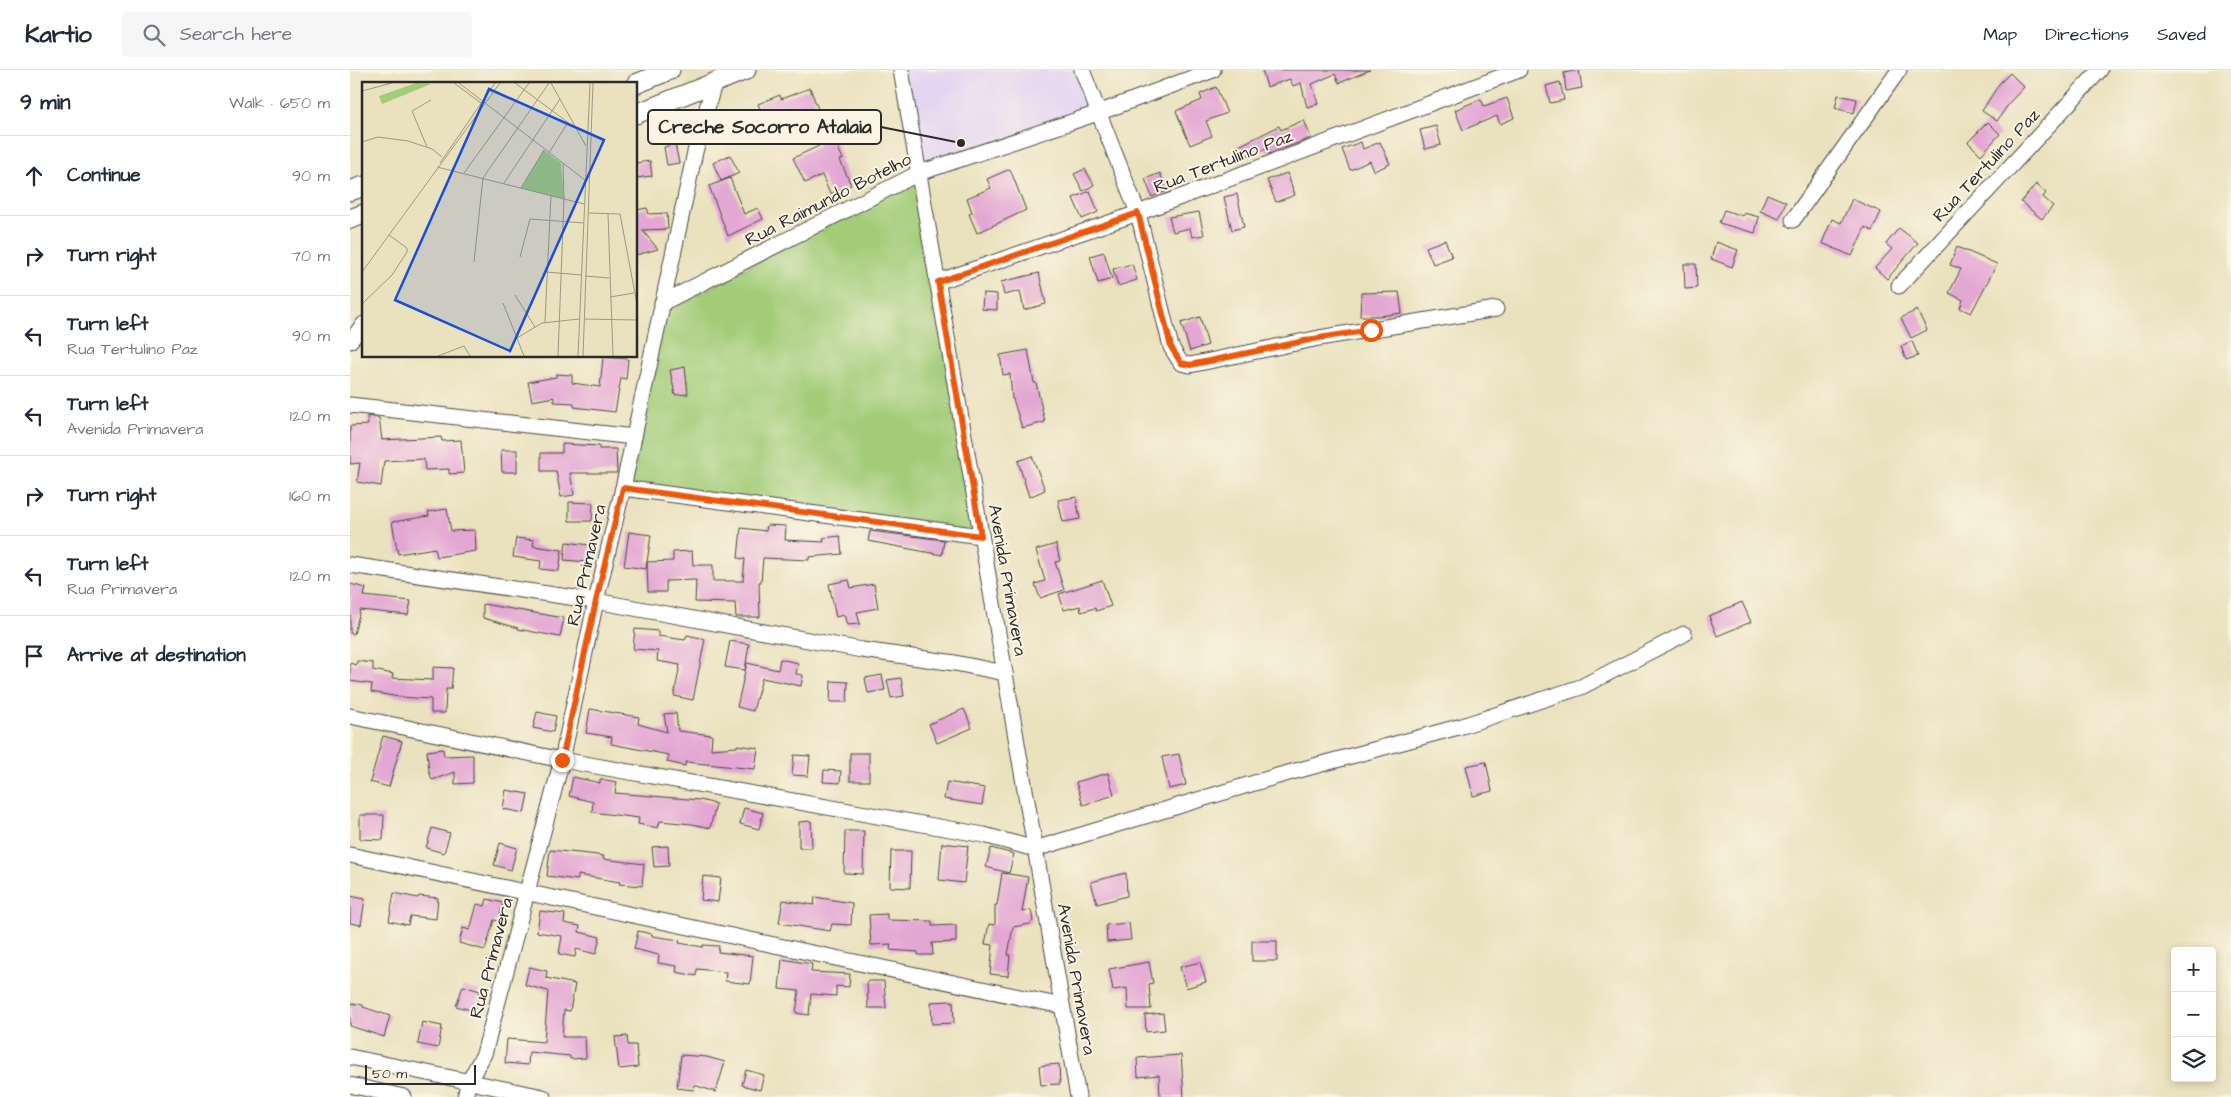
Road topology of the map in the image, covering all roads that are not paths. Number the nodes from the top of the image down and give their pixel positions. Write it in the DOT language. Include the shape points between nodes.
graph roads {
  1 [pos="670,70"];
  2 [pos="746,70"];
  3 [pos="901,70"];
  4 [pos="1082,70"];
  5 [pos="1213,70"];
  6 [pos="1519,70"];
  7 [pos="1899,70"];
  8 [pos="2100,70"];
  9 [pos="638,83"];
  10 [pos="714,83"];
  11 [pos="638,113"];
  12 [pos="1098,113"];
  13 [pos="919,173"];
  14 [pos="362,187"];
  15 [pos="350,191"];
  16 [pos="1138,213"];
  17 [pos="362,215"];
  18 [pos="350,219"];
  19 [pos="1793,220"];
  20 [pos="938,282"];
  21 [pos="1899,286"];
  22 [pos="662,303"];
  23 [pos="1496,309"];
  24 [pos="362,327"];
  25 [pos="351,343"];
  26 [pos="350,405"];
  27 [pos="634,437"];
  28 [pos="623,488"];
  29 [pos="981,536"];
  30 [pos="350,565"];
  31 [pos="596,601"];
  32 [pos="1684,634"];
  33 [pos="1005,673"];
  34 [pos="350,716"];
  35 [pos="562,760"];
  36 [pos="1035,849"];
  37 [pos="350,855"];
  38 [pos="529,892"];
  39 [pos="1062,1006"];
  40 [pos="484,1054"];
  41 [pos="350,1057"];
  42 [pos="469,1081"];
  43 [pos="350,1086"];
  44 [pos="485,1091"];
  45 [pos="404,1097"];
  46 [pos="464,1097"];
  47 [pos="543,1097"];
  48 [pos="1078,1097"];
  1 -- 9 [label="main road"];
  2 -- 10 [label="main road"];
  3 -- 13 [label="street, Avenida Primavera"];
  4 -- 12 [label="street"];
  5 -- 12 [label="street, Rua Raimundo Botelho"];
  6 -- 16 [label="street, Rua Tertulino Paz"];
  7 -- 19 [label="street"];
  8 -- 21 [label="street, Rua Tertulino Paz"];
  10 -- 11 [label="main road"];
  10 -- 22 [label="street, Rua Primavera" via="694,152"];
  12 -- 13 [label="street, Rua Raimundo Botelho"];
  12 -- 16 [label="street"];
  13 -- 20 [label="street, Avenida Primavera"];
  13 -- 22 [label="street, Rua Raimundo Botelho"];
  14 -- 15 [label="main road"];
  16 -- 20 [label="street, Rua Tertulino Paz"];
  16 -- 23 [label="street" via="1171,347 1181,363 1190,365 1319,338"];
  17 -- 18 [label="main road"];
  20 -- 29 [label="street, Avenida Primavera"];
  22 -- 27 [label="street, Rua Primavera"];
  24 -- 25 [label="street"];
  26 -- 27 [label="street"];
  27 -- 28 [label="street, Rua Primavera"];
  28 -- 29 [label="street"];
  28 -- 31 [label="street, Rua Primavera"];
  29 -- 33 [label="street, Avenida Primavera"];
  30 -- 31 [label="street"];
  31 -- 33 [label="street"];
  31 -- 35 [label="street, Rua Primavera"];
  32 -- 36 [label="street" via="1581,687 1462,726 1281,775"];
  33 -- 36 [label="street, Avenida Primavera"];
  34 -- 35 [label="street"];
  35 -- 36 [label="street" via="984,835"];
  35 -- 38 [label="street, Rua Primavera"];
  36 -- 39 [label="street, Avenida Primavera"];
  37 -- 38 [label="street"];
  38 -- 39 [label="street"];
  38 -- 40 [label="street, Rua Primavera"];
  39 -- 48 [label="street, Avenida Primavera"];
  40 -- 42 [label="street"];
  40 -- 44 [label="street"];
  41 -- 42 [label="street"];
  42 -- 44 [label="street"];
  42 -- 46 [label="street"];
  43 -- 45 [label="street"];
  44 -- 47 [label="street"];
}
